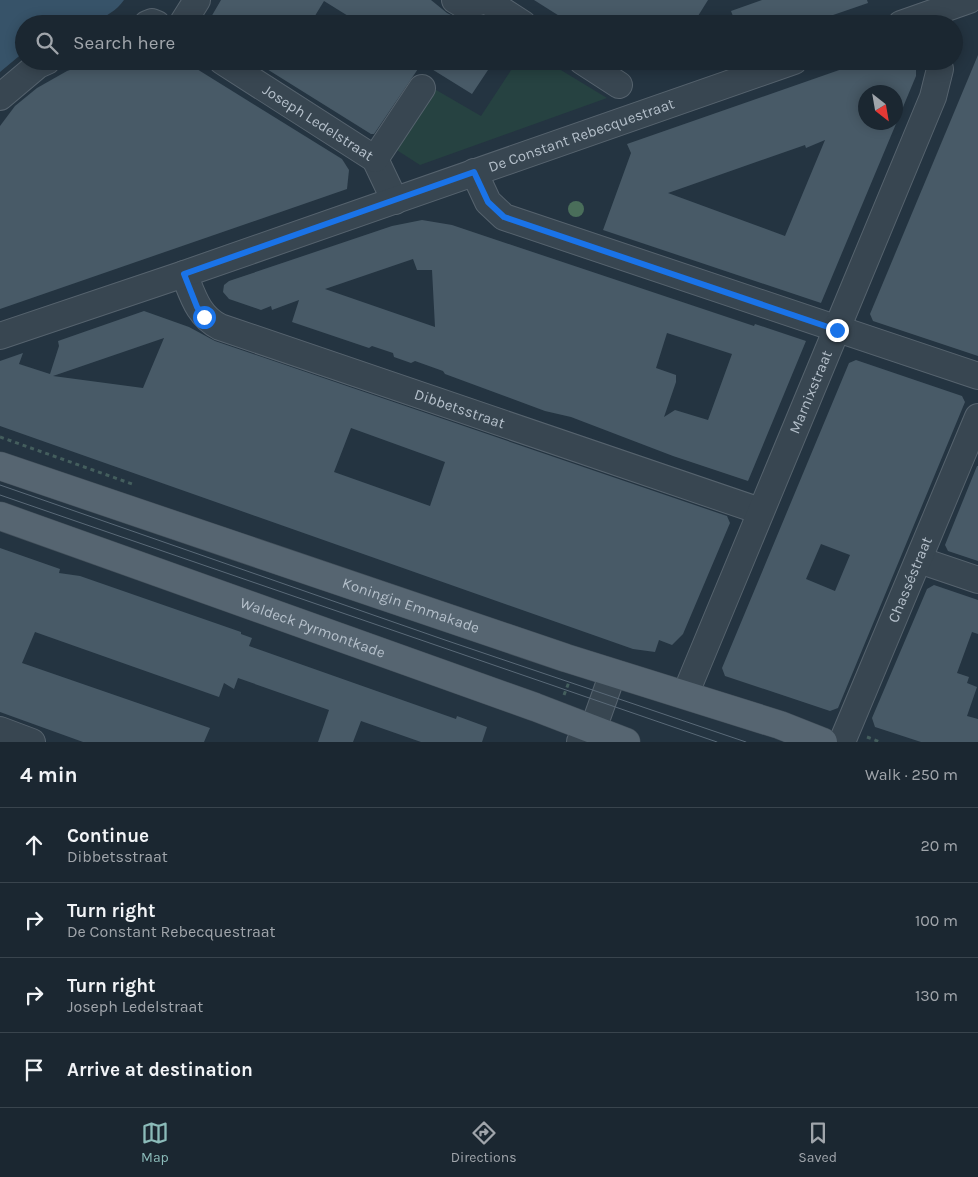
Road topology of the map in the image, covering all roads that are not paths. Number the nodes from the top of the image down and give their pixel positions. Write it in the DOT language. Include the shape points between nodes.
graph roads {
  1 [pos="197,0"];
  2 [pos="455,0"];
  3 [pos="963,1"];
  4 [pos="188,15"];
  5 [pos="509,15"];
  6 [pos="937,15"];
  7 [pos="32,70"];
  8 [pos="236,70"];
  9 [pos="596,70"];
  10 [pos="768,70"];
  11 [pos="940,70"];
  12 [pos="619,84"];
  13 [pos="422,88"];
  14 [pos="0,97"];
  15 [pos="375,159"];
  16 [pos="474,172"];
  17 [pos="395,201"];
  18 [pos="184,274"];
  19 [pos="837,330"];
  20 [pos="0,336"];
  21 [pos="978,376"];
  22 [pos="978,417"];
  23 [pos="0,466"];
  24 [pos="760,512"];
  25 [pos="0,516"];
  26 [pos="919,560"];
  27 [pos="978,580"];
  28 [pos="613,673"];
  29 [pos="685,695"];
  30 [pos="0,730"];
  31 [pos="784,733"];
  32 [pos="590,738"];
  33 [pos="32,742"];
  34 [pos="626,742"];
  35 [pos="823,742"];
  36 [pos="842,742"];
  1 -- 4 [label="street"];
  2 -- 5 [label="street" via="465,6 486,0"];
  3 -- 6 [label="street"];
  7 -- 14 [label="street"];
  8 -- 15 [label="street, Joseph Ledelstraat"];
  9 -- 12 [label="street"];
  10 -- 16 [label="street, De Constant Rebecquestraat"];
  11 -- 19 [label="street, Marnixstraat" via="933,97"];
  13 -- 15 [label="street"];
  15 -- 17 [label="street, Joseph Ledelstraat"];
  16 -- 17 [label="street, De Constant Rebecquestraat"];
  16 -- 19 [label="street" via="488,202 504,217"];
  17 -- 18 [label="street, De Constant Rebecquestraat"];
  18 -- 20 [label="street, De Constant Rebecquestraat"];
  18 -- 24 [label="street, Dibbetsstraat" via="204,317 220,327"];
  19 -- 21 [label="street"];
  19 -- 24 [label="street, Marnixstraat"];
  22 -- 26 [label="street, Chasséstraat"];
  23 -- 28 [label="main road, Koningin Emmakade"];
  24 -- 29 [label="street, Marnixstraat"];
  25 -- 32 [label="main road, Waldeck Pyrmontkade" via="557,716"];
  26 -- 27 [label="street"];
  26 -- 36 [label="street, Chasséstraat"];
  28 -- 29 [label="main road, Koningin Emmakade"];
  28 -- 32 [label="street"];
  29 -- 31 [label="main road, Koningin Emmakade"];
  30 -- 33 [label="street"];
  31 -- 35 [label="main road, Koningin Emmakade"];
  32 -- 34 [label="main road, Waldeck Pyrmontkade"];
}
